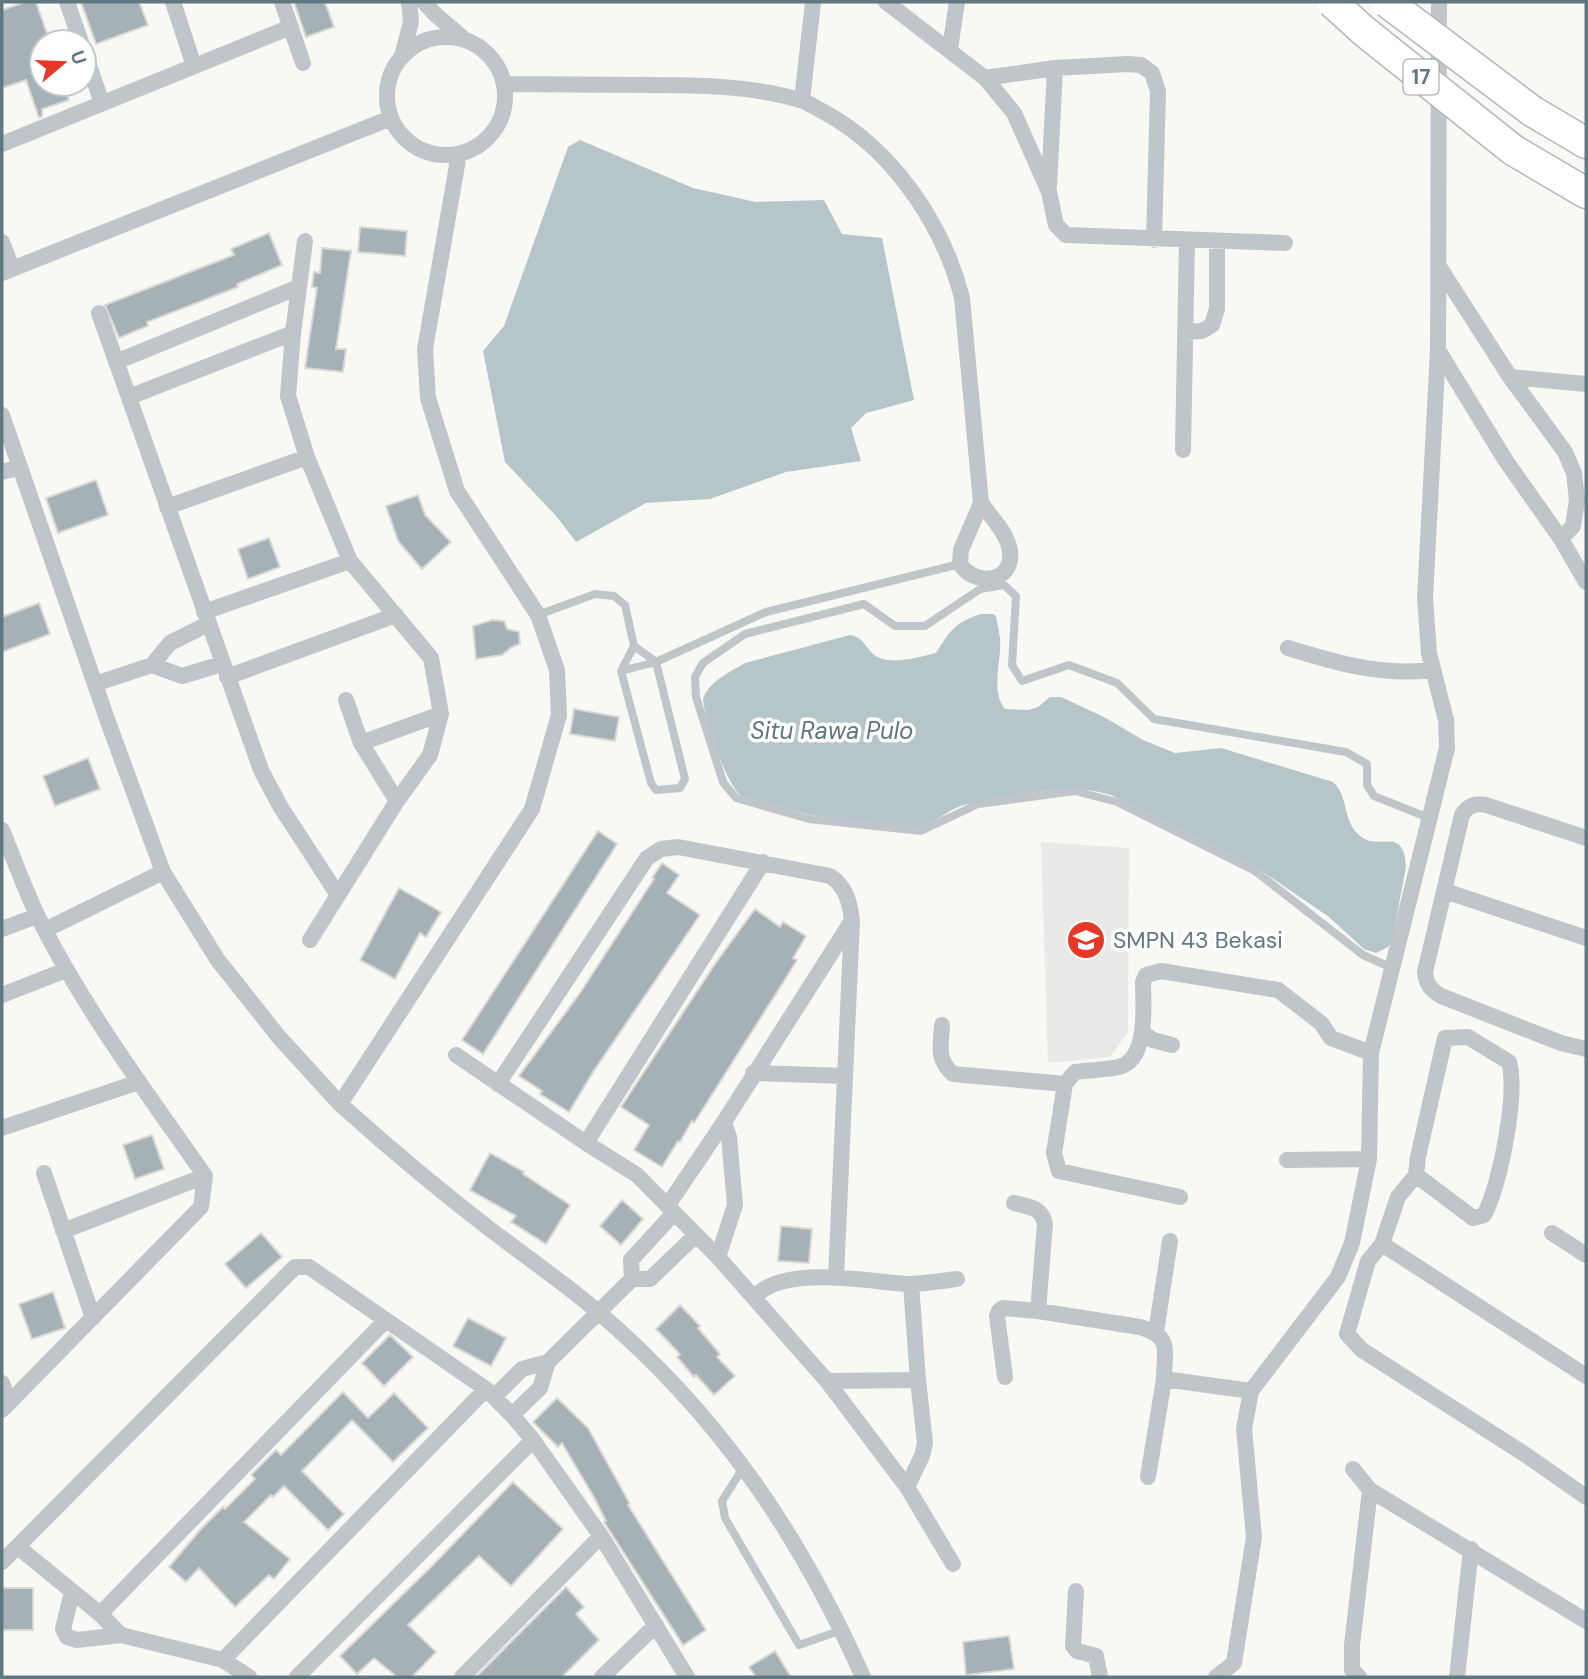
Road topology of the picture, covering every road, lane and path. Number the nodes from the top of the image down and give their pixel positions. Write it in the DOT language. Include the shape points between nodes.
graph roads {
  1 [pos="67,2"];
  2 [pos="173,2"];
  3 [pos="282,2"];
  4 [pos="409,2"];
  5 [pos="424,2"];
  6 [pos="813,2"];
  7 [pos="886,2"];
  8 [pos="957,2"];
  9 [pos="1332,2"];
  10 [pos="1387,2"];
  11 [pos="1440,2"];
  12 [pos="291,27"];
  13 [pos="76,28"];
  14 [pos="464,39"];
  15 [pos="950,49"];
  16 [pos="402,56"];
  17 [pos="303,63"];
  18 [pos="194,66"];
  19 [pos="1055,68"];
  20 [pos="985,78"];
  21 [pos="505,84"];
  22 [pos="98,91"];
  23 [pos="802,100"];
  24 [pos="102,103"];
  25 [pos="391,118"];
  26 [pos="2,143"];
  27 [pos="1586,144"];
  28 [pos="459,154"];
  29 [pos="1049,192"];
  30 [pos="1586,193"];
  31 [pos="1154,240"];
  32 [pos="1187,240"];
  33 [pos="305,241"];
  34 [pos="2,242"];
  35 [pos="1217,242"];
  36 [pos="1285,243"];
  37 [pos="1438,265"];
  38 [pos="7,271"];
  39 [pos="299,287"];
  40 [pos="99,313"];
  41 [pos="1185,332"];
  42 [pos="293,333"];
  43 [pos="1437,350"];
  44 [pos="116,362"];
  45 [pos="1510,377"];
  46 [pos="1586,384"];
  47 [pos="129,397"];
  48 [pos="2,415"];
  49 [pos="1183,450"];
  50 [pos="307,457"];
  51 [pos="20,467"];
  52 [pos="2,472"];
  53 [pos="982,503"];
  54 [pos="167,507"];
  55 [pos="1562,539"];
  56 [pos="350,561"];
  57 [pos="960,564"];
  58 [pos="1586,582"];
  59 [pos="396,615"];
  60 [pos="538,615"];
  61 [pos="206,618"];
  62 [pos="634,646"];
  63 [pos="1288,648"];
  64 [pos="656,662"];
  65 [pos="152,665"];
  66 [pos="1432,670"];
  67 [pos="224,671"];
  68 [pos="621,671"];
  69 [pos="95,684"];
  70 [pos="345,700"];
  71 [pos="442,713"];
  72 [pos="361,743"];
  73 [pos="397,801"];
  74 [pos="1430,818"];
  75 [pos="2,830"];
  76 [pos="1586,838"];
  77 [pos="763,862"];
  78 [pos="163,872"];
  79 [pos="1446,891"];
  80 [pos="338,895"];
  81 [pos="852,921"];
  82 [pos="41,923"];
  83 [pos="2,929"];
  84 [pos="1586,938"];
  85 [pos="310,940"];
  86 [pos="1392,968"];
  87 [pos="66,970"];
  88 [pos="2,995"];
  89 [pos="942,1025"];
  90 [pos="1142,1032"];
  91 [pos="1172,1045"];
  92 [pos="1586,1049"];
  93 [pos="1371,1053"];
  94 [pos="456,1055"];
  95 [pos="753,1073"];
  96 [pos="845,1076"];
  97 [pos="139,1082"];
  98 [pos="498,1084"];
  99 [pos="1065,1084"];
  100 [pos="340,1104"];
  101 [pos="724,1122"];
  102 [pos="2,1128"];
  103 [pos="586,1143"];
  104 [pos="1287,1160"];
  105 [pos="1369,1160"];
  106 [pos="44,1173"];
  107 [pos="1416,1175"];
  108 [pos="205,1176"];
  109 [pos="1180,1197"];
  110 [pos="1014,1203"];
  111 [pos="671,1209"];
  112 [pos="63,1231"];
  113 [pos="1552,1233"];
  114 [pos="696,1235"];
  115 [pos="1170,1241"];
  116 [pos="1382,1244"];
  117 [pos="1586,1255"];
  118 [pos="718,1257"];
  119 [pos="836,1277"];
  120 [pos="632,1279"];
  121 [pos="957,1279"];
  122 [pos="911,1284"];
  123 [pos="755,1297"];
  124 [pos="597,1311"];
  125 [pos="1038,1311"];
  126 [pos="93,1318"];
  127 [pos="385,1321"];
  128 [pos="1156,1332"];
  129 [pos="548,1362"];
  130 [pos="1586,1376"];
  131 [pos="1005,1377"];
  132 [pos="1164,1379"];
  133 [pos="918,1380"];
  134 [pos="827,1381"];
  135 [pos="2,1383"];
  136 [pos="1251,1391"];
  137 [pos="490,1393"];
  138 [pos="5,1407"];
  139 [pos="512,1415"];
  140 [pos="533,1440"];
  141 [pos="744,1466"];
  142 [pos="1353,1469"];
  143 [pos="1148,1478"];
  144 [pos="907,1487"];
  145 [pos="1370,1490"];
  146 [pos="1586,1497"];
  147 [pos="601,1536"];
  148 [pos="18,1547"];
  149 [pos="1471,1549"];
  150 [pos="2,1562"];
  151 [pos="953,1564"];
  152 [pos="1076,1591"];
  153 [pos="72,1592"];
  154 [pos="100,1614"];
  155 [pos="1586,1621"];
  156 [pos="656,1625"];
  157 [pos="842,1630"];
  158 [pos="121,1635"];
  159 [pos="223,1660"];
  160 [pos="249,1677"];
  161 [pos="297,1677"];
  162 [pos="462,1677"];
  163 [pos="602,1677"];
  164 [pos="687,1677"];
  165 [pos="863,1677"];
  166 [pos="1100,1677"];
  167 [pos="1216,1677"];
  168 [pos="1359,1677"];
  169 [pos="1457,1677"];
  1 -- 13 [label="street"];
  2 -- 18 [label="street"];
  3 -- 12 [label="street"];
  4 -- 16 [label="street" via="411,22"];
  5 -- 14 [label="street"];
  6 -- 23 [label="street"];
  7 -- 15 [label="street"];
  8 -- 15 [label="street"];
  9 -- 30 [label="highway, 17, bridge" via="1513,150"];
  10 -- 27 [label="highway, 17, bridge" via="1532,111"];
  11 -- 37 [label="street"];
  12 -- 17 [label="street"];
  12 -- 18 [label="street"];
  14 -- 16 [label="street" via="442,36 420,42"];
  14 -- 21 [label="street" via="483,49 497,64"];
  15 -- 20 [label="street"];
  16 -- 25 [label="street" via="391,75 387,97"];
  18 -- 24 [label="street"];
  19 -- 20 [label="street"];
  19 -- 29 [label="street"];
  19 -- 31 [label="street" via="1128,64 1141,65 1152,73 1158,91"];
  20 -- 29 [label="street" via="1014,113"];
  21 -- 23 [label="street" via="718,85"];
  21 -- 28 [label="street" via="503,111 490,136"];
  22 -- 24 [label="street"];
  23 -- 53 [label="street" via="839,120 871,146 913,191 956,272"];
  24 -- 26 [label="street"];
  25 -- 28 [label="street" via="411,144 434,154"];
  25 -- 38 [label="street"];
  28 -- 60 [label="street" via="425,349 428,398 457,491"];
  29 -- 31 [label="street" via="1056,225 1066,235"];
  31 -- 32 [label="street"];
  32 -- 35 [label="street"];
  32 -- 41 [label="street"];
  33 -- 39 [label="street"];
  34 -- 38 [label="street"];
  35 -- 36 [label="street"];
  35 -- 41 [label="street" via="1214,320 1206,330"];
  37 -- 43 [label="street"];
  37 -- 45 [label="street"];
  39 -- 42 [label="street"];
  39 -- 44 [label="street"];
  40 -- 44 [label="street"];
  41 -- 49 [label="street"];
  42 -- 47 [label="street"];
  42 -- 50 [label="street" via="288,396"];
  43 -- 55 [label="street" via="1506,461"];
  43 -- 66 [label="street" via="1425,576"];
  44 -- 47 [label="street"];
  45 -- 46 [label="street"];
  45 -- 55 [label="street" via="1574,473 1577,500 1573,526"];
  47 -- 54 [label="street"];
  48 -- 51 [label="street"];
  50 -- 54 [label="street"];
  50 -- 56 [label="street"];
  51 -- 52 [label="street"];
  51 -- 69 [label="street"];
  53 -- 57 [label="street" via="961,550"];
  53 -- 57 [label="street" via="1008,543 1007,568 997,578 984,579 970,576"];
  54 -- 61 [label="street"];
  55 -- 58 [label="street"];
  56 -- 59 [label="street"];
  56 -- 61 [label="street"];
  57 -- 64 [label="lane" via="766,612"];
  59 -- 67 [label="street"];
  59 -- 71 [label="street" via="431,657"];
  60 -- 62 [label="lane" via="595,594 614,596 625,605"];
  60 -- 100 [label="street" via="557,670 559,715 532,809"];
  61 -- 65 [label="street" via="170,643"];
  61 -- 67 [label="street"];
  62 -- 64 [label="lane"];
  62 -- 68 [label="lane"];
  63 -- 66 [label="street" via="1375,671"];
  64 -- 68 [label="lane"];
  64 -- 68 [label="lane" via="685,779 680,788 653,789"];
  65 -- 67 [label="street" via="182,676"];
  65 -- 69 [label="street"];
  66 -- 74 [label="street" via="1446,720 1447,748"];
  67 -- 80 [label="street" via="270,788"];
  69 -- 78 [label="street"];
  70 -- 72 [label="street"];
  71 -- 72 [label="street"];
  71 -- 73 [label="street" via="430,755"];
  72 -- 73 [label="street"];
  73 -- 80 [label="street"];
  74 -- 86 [label="street"];
  74 -- 86 [label="lane" via="1374,796 1367,785 1367,764 1346,752 1154,719 1116,683 1069,665 1022,681 1012,665 1016,596 1004,585 980,589 925,626 895,626 864,604 745,634 703,663 695,677 696,697 723,782 736,798 809,819 921,831 978,804 1075,790 1088,793 1117,802 1255,871 1363,955"];
  75 -- 82 [label="street"];
  76 -- 79 [label="street" via="1479,803 1471,806 1462,815"];
  77 -- 81 [label="street" via="830,876 842,887"];
  77 -- 98 [label="street" via="673,847 647,858"];
  77 -- 103 [label="street"];
  78 -- 82 [label="street"];
  78 -- 100 [label="street" via="217,959"];
  79 -- 84 [label="street"];
  79 -- 92 [label="street" via="1425,972 1432,990"];
  80 -- 85 [label="street"];
  81 -- 95 [label="street"];
  81 -- 96 [label="street"];
  82 -- 83 [label="street"];
  82 -- 87 [label="street"];
  86 -- 93 [label="street"];
  87 -- 88 [label="street"];
  87 -- 97 [label="street"];
  89 -- 99 [label="street" via="941,1059 953,1074"];
  90 -- 91 [label="street"];
  90 -- 93 [label="street" via="1143,982 1146,975 1161,971 1278,990 1321,1023 1331,1038"];
  90 -- 99 [label="street" via="1136,1054 1122,1066 1075,1072"];
  93 -- 105 [label="street"];
  94 -- 98 [label="street"];
  95 -- 96 [label="street"];
  95 -- 101 [label="street"];
  96 -- 119 [label="street"];
  97 -- 102 [label="street"];
  97 -- 108 [label="street"];
  98 -- 103 [label="street"];
  99 -- 109 [label="street" via="1054,1153 1059,1171"];
  100 -- 124 [label="street"];
  101 -- 111 [label="street"];
  101 -- 118 [label="street" via="735,1205"];
  103 -- 111 [label="street" via="637,1175"];
  104 -- 105 [label="street"];
  105 -- 136 [label="street" via="1352,1244 1338,1277"];
  106 -- 112 [label="street"];
  107 -- 107 [label="street" via="1446,1038 1468,1037 1509,1062 1513,1076 1494,1198 1485,1215 1473,1218"];
  107 -- 116 [label="street" via="1398,1197"];
  108 -- 112 [label="street"];
  108 -- 126 [label="street" via="201,1207"];
  110 -- 125 [label="street" via="1035,1208 1044,1217"];
  111 -- 114 [label="street"];
  111 -- 120 [label="street" via="631,1260"];
  112 -- 126 [label="street"];
  113 -- 117 [label="street"];
  114 -- 118 [label="street"];
  114 -- 120 [label="street" via="650,1279"];
  115 -- 128 [label="street"];
  116 -- 130 [label="street"];
  116 -- 146 [label="street" via="1368,1261 1347,1334 1362,1350"];
  118 -- 123 [label="street"];
  119 -- 122 [label="street"];
  119 -- 123 [label="street" via="782,1280"];
  120 -- 124 [label="street"];
  121 -- 122 [label="street"];
  122 -- 133 [label="street"];
  123 -- 134 [label="street"];
  124 -- 129 [label="street"];
  124 -- 141 [label="street" via="698,1409"];
  125 -- 128 [label="street"];
  125 -- 131 [label="street" via="999,1311"];
  126 -- 138 [label="street"];
  127 -- 137 [label="street"];
  127 -- 148 [label="street" via="309,1268 295,1267"];
  127 -- 154 [label="street"];
  128 -- 132 [label="street" via="1164,1344"];
  129 -- 137 [label="street" via="522,1369"];
  129 -- 139 [label="street" via="540,1388"];
  132 -- 136 [label="street"];
  132 -- 143 [label="street"];
  133 -- 134 [label="street"];
  133 -- 144 [label="street" via="924,1451"];
  134 -- 144 [label="street"];
  135 -- 138 [label="street"];
  136 -- 167 [label="street" via="1244,1429 1254,1537 1234,1663"];
  137 -- 139 [label="street"];
  137 -- 159 [label="street"];
  139 -- 140 [label="street"];
  140 -- 147 [label="street"];
  140 -- 161 [label="street"];
  141 -- 157 [label="street" via="776,1512"];
  141 -- 157 [label="lane" via="722,1501 725,1518 799,1645"];
  142 -- 145 [label="street"];
  144 -- 151 [label="street"];
  145 -- 149 [label="street"];
  145 -- 168 [label="street" via="1352,1645 1352,1670"];
  147 -- 156 [label="street"];
  147 -- 162 [label="street"];
  148 -- 150 [label="street"];
  148 -- 153 [label="street"];
  149 -- 155 [label="street"];
  149 -- 169 [label="street"];
  152 -- 166 [label="street" via="1073,1646 1096,1656"];
  153 -- 154 [label="street"];
  153 -- 158 [label="street" via="63,1629 67,1637"];
  154 -- 158 [label="street"];
  156 -- 163 [label="street"];
  156 -- 164 [label="street"];
  157 -- 165 [label="street"];
  158 -- 159 [label="street"];
  159 -- 160 [label="street"];
}
